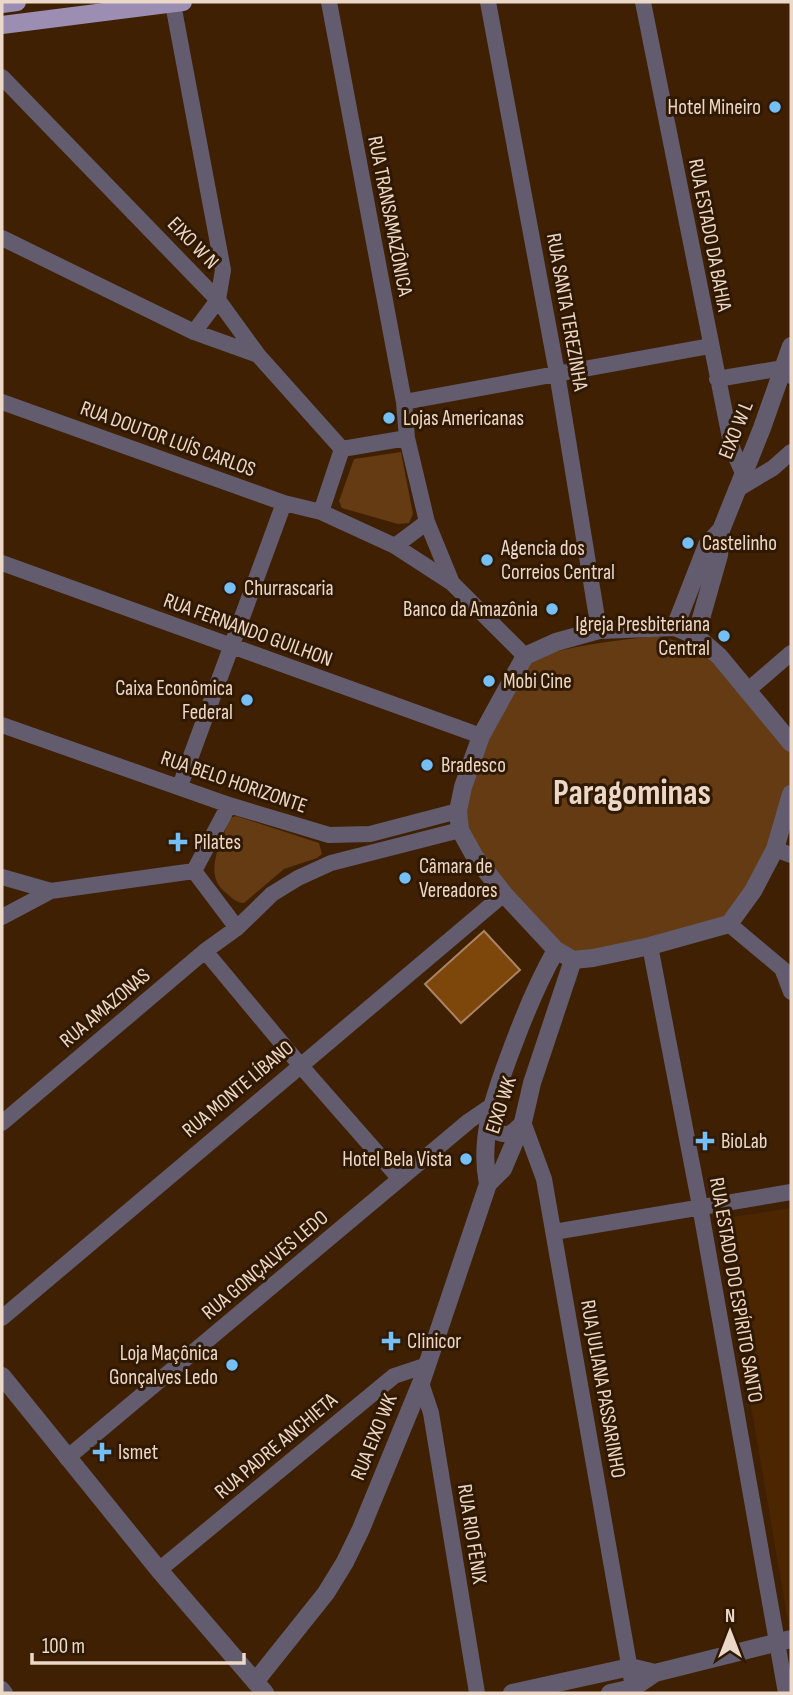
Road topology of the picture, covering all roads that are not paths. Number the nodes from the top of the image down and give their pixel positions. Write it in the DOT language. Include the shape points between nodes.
graph roads {
  1 [pos="18,2"];
  2 [pos="329,2"];
  3 [pos="488,2"];
  4 [pos="643,2"];
  5 [pos="178,3"];
  6 [pos="2,4"];
  7 [pos="2,25"];
  8 [pos="2,77"];
  9 [pos="2,238"];
  10 [pos="218,300"];
  11 [pos="194,332"];
  12 [pos="710,346"];
  13 [pos="791,346"];
  14 [pos="258,355"];
  15 [pos="787,372"];
  16 [pos="557,373"];
  17 [pos="717,379"];
  18 [pos="404,401"];
  19 [pos="2,402"];
  20 [pos="407,438"];
  21 [pos="342,449"];
  22 [pos="791,452"];
  23 [pos="739,481"];
  24 [pos="284,503"];
  25 [pos="321,512"];
  26 [pos="427,522"];
  27 [pos="721,530"];
  28 [pos="395,546"];
  29 [pos="2,563"];
  30 [pos="452,583"];
  31 [pos="675,627"];
  32 [pos="599,630"];
  33 [pos="696,636"];
  34 [pos="231,647"];
  35 [pos="791,653"];
  36 [pos="525,656"];
  37 [pos="747,690"];
  38 [pos="2,725"];
  39 [pos="481,736"];
  40 [pos="791,743"];
  41 [pos="180,786"];
  42 [pos="791,794"];
  43 [pos="229,805"];
  44 [pos="457,811"];
  45 [pos="460,830"];
  46 [pos="329,835"];
  47 [pos="783,852"];
  48 [pos="331,863"];
  49 [pos="194,871"];
  50 [pos="2,877"];
  51 [pos="51,891"];
  52 [pos="504,894"];
  53 [pos="2,916"];
  54 [pos="729,925"];
  55 [pos="237,928"];
  56 [pos="650,946"];
  57 [pos="205,950"];
  58 [pos="555,950"];
  59 [pos="573,960"];
  60 [pos="787,974"];
  61 [pos="791,992"];
  62 [pos="300,1065"];
  63 [pos="491,1106"];
  64 [pos="523,1122"];
  65 [pos="2,1123"];
  66 [pos="400,1179"];
  67 [pos="488,1184"];
  68 [pos="791,1192"];
  69 [pos="700,1206"];
  70 [pos="554,1232"];
  71 [pos="2,1318"];
  72 [pos="427,1365"];
  73 [pos="2,1376"];
  74 [pos="421,1383"];
  75 [pos="67,1458"];
  76 [pos="159,1570"];
  77 [pos="784,1641"];
  78 [pos="630,1667"];
  79 [pos="655,1673"];
  80 [pos="261,1690"];
  81 [pos="633,1690"];
  82 [pos="477,1693"];
  83 [pos="512,1693"];
  84 [pos="610,1693"];
  85 [pos="786,1693"];
  1 -- 6 [label="main road"];
  2 -- 18 [label="street, RUA TRANSAMAZÔNICA"];
  3 -- 16 [label="street, RUA SANTA TEREZINHA"];
  4 -- 12 [label="street, RUA ESTADO DA BAHIA"];
  5 -- 7 [label="main road"];
  5 -- 10 [label="street" via="223,270"];
  8 -- 10 [label="street, EIXO W N"];
  9 -- 11 [label="street"];
  10 -- 11 [label="street"];
  10 -- 14 [label="street, EIXO W N"];
  11 -- 14 [label="street"];
  12 -- 16 [label="street"];
  12 -- 17 [label="street, RUA ESTADO DA BAHIA"];
  13 -- 15 [label="street, EIXO W L"];
  14 -- 21 [label="street, EIXO W N"];
  15 -- 17 [label="street"];
  15 -- 23 [label="street, EIXO W L"];
  16 -- 18 [label="street"];
  16 -- 32 [label="street, RUA SANTA TEREZINHA"];
  17 -- 23 [label="street, RUA ESTADO DA BAHIA"];
  18 -- 20 [label="street, RUA TRANSAMAZÔNICA"];
  19 -- 24 [label="street, RUA DOUTOR LUÍS CARLOS"];
  20 -- 21 [label="street"];
  20 -- 26 [label="street, RUA TRANSAMAZÔNICA"];
  21 -- 25 [label="street"];
  22 -- 23 [label="street" via="773,468"];
  23 -- 27 [label="street, EIXO W L"];
  24 -- 25 [label="street, RUA DOUTOR LUÍS CARLOS"];
  24 -- 34 [label="street"];
  25 -- 28 [label="street, RUA DOUTOR LUÍS CARLOS"];
  26 -- 28 [label="street"];
  26 -- 30 [label="street, RUA TRANSAMAZÔNICA"];
  27 -- 31 [label="street, EIXO W L" via="707,545"];
  27 -- 33 [label="street, EIXO W L" via="719,555"];
  28 -- 30 [label="street, RUA DOUTOR LUÍS CARLOS"];
  29 -- 34 [label="street, RUA FERNANDO GUILHON"];
  30 -- 36 [label="street"];
  31 -- 32 [label="street"];
  31 -- 33 [label="street"];
  32 -- 36 [label="street"];
  33 -- 37 [label="street"];
  34 -- 39 [label="street, RUA FERNANDO GUILHON"];
  34 -- 41 [label="street"];
  35 -- 37 [label="street"];
  36 -- 39 [label="street"];
  37 -- 40 [label="street"];
  38 -- 41 [label="street, RUA BELO HORIZONTE"];
  39 -- 44 [label="street"];
  41 -- 43 [label="street, RUA BELO HORIZONTE"];
  42 -- 47 [label="street"];
  43 -- 46 [label="street, RUA BELO HORIZONTE"];
  43 -- 49 [label="street"];
  44 -- 45 [label="street"];
  44 -- 46 [label="street, RUA BELO HORIZONTE" via="370,834"];
  45 -- 48 [label="street, RUA AMAZONAS"];
  45 -- 52 [label="street"];
  46 -- 48 [label="street"];
  47 -- 54 [label="street"];
  48 -- 55 [label="street, RUA AMAZONAS" via="272,894"];
  49 -- 51 [label="street"];
  49 -- 55 [label="street"];
  50 -- 51 [label="street"];
  51 -- 53 [label="street"];
  52 -- 58 [label="street"];
  52 -- 62 [label="street, RUA MONTE LÍBANO"];
  54 -- 56 [label="street"];
  54 -- 60 [label="street"];
  55 -- 57 [label="street, RUA AMAZONAS"];
  56 -- 59 [label="street"];
  56 -- 69 [label="street, RUA ESTADO DO ESPÍRITO SANTO"];
  57 -- 62 [label="street"];
  57 -- 65 [label="street, RUA AMAZONAS"];
  58 -- 59 [label="street"];
  58 -- 63 [label="street" via="535,989"];
  59 -- 64 [label="street, EIXO WK"];
  60 -- 61 [label="street"];
  62 -- 66 [label="street"];
  62 -- 71 [label="street, RUA MONTE LÍBANO"];
  63 -- 64 [label="street" via="499,1133 513,1132"];
  63 -- 66 [label="street, RUA GONÇALVES LEDO"];
  63 -- 67 [label="street, EIXO WK" via="484,1166"];
  64 -- 67 [label="street, EIXO WK" via="503,1169"];
  64 -- 70 [label="street, RUA JULIANA PASSARINHO" via="544,1179"];
  66 -- 75 [label="street, RUA GONÇALVES LEDO"];
  67 -- 72 [label="street, RUA EIXO WK"];
  68 -- 69 [label="street"];
  69 -- 70 [label="street"];
  69 -- 77 [label="street, RUA ESTADO DO ESPÍRITO SANTO"];
  70 -- 78 [label="street, RUA JULIANA PASSARINHO"];
  72 -- 74 [label="street, RUA EIXO WK"];
  72 -- 76 [label="street, RUA PADRE ANCHIETA" via="394,1376"];
  73 -- 75 [label="street"];
  74 -- 80 [label="street, RUA EIXO WK" via="345,1562"];
  74 -- 82 [label="street, RUA RIO FÊNIX" via="431,1413"];
  75 -- 76 [label="street"];
  76 -- 80 [label="street"];
  77 -- 79 [label="street"];
  77 -- 85 [label="street, RUA ESTADO DO ESPÍRITO SANTO"];
  78 -- 79 [label="street"];
  78 -- 81 [label="street, RUA JULIANA PASSARINHO"];
  78 -- 83 [label="street"];
  79 -- 81 [label="street"];
  81 -- 84 [label="street"];
}
